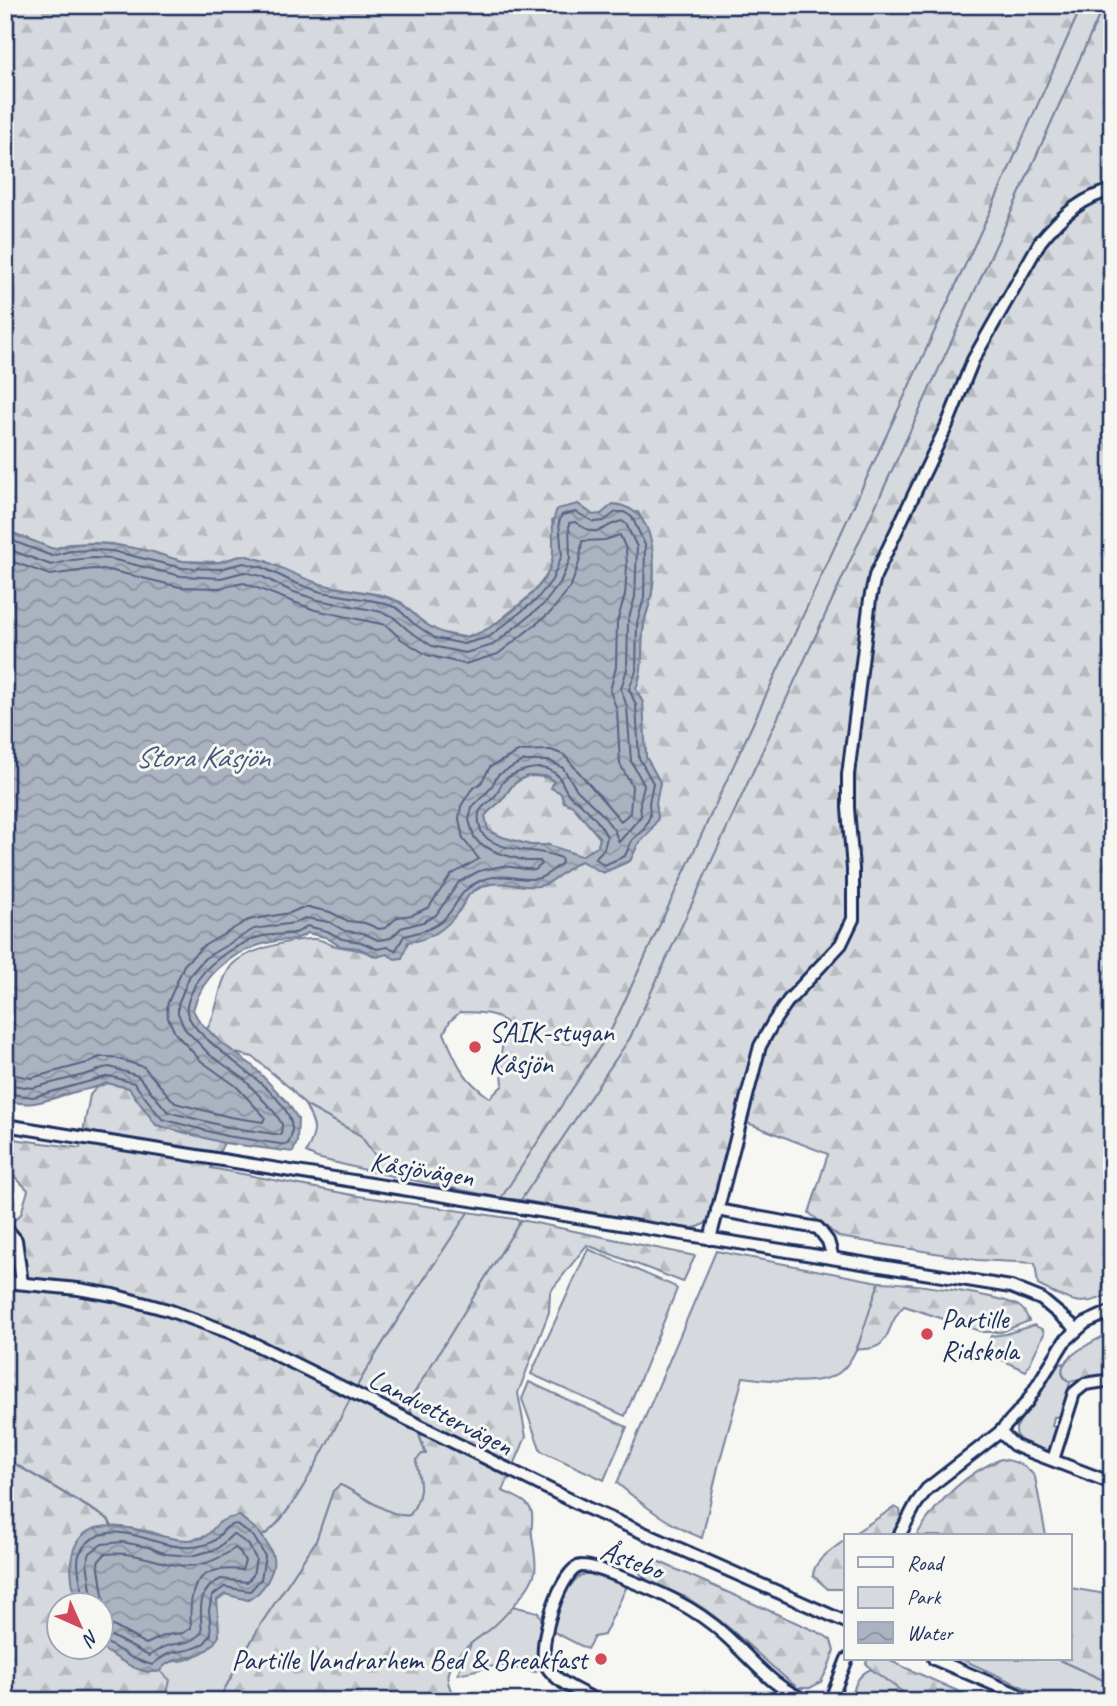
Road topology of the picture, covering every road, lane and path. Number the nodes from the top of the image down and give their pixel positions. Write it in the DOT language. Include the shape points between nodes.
graph roads {
  1 [pos="1112,190"];
  2 [pos="5,1125"];
  3 [pos="718,1210"];
  4 [pos="5,1227"];
  5 [pos="710,1239"];
  6 [pos="832,1258"];
  7 [pos="5,1282"];
  8 [pos="22,1283"];
  9 [pos="1112,1311"];
  10 [pos="1077,1329"];
  11 [pos="1112,1380"];
  12 [pos="999,1432"];
  13 [pos="1052,1460"];
  14 [pos="1112,1482"];
  15 [pos="900,1534"];
  16 [pos="844,1621"];
  17 [pos="847,1660"];
  18 [pos="935,1660"];
  19 [pos="598,1701"];
  20 [pos="808,1701"];
  21 [pos="825,1701"];
  22 [pos="1033,1701"];
  1 -- 3 [label="street" via="1083,203 1040,242 973,360 876,576 848,775 853,919 841,944 789,1001 760,1046"];
  2 -- 5 [label="street, Kåsjövägen"];
  3 -- 5 [label="street"];
  3 -- 6 [label="street" via="817,1228 828,1241"];
  4 -- 8 [label="street" via="16,1240"];
  5 -- 6 [label="street, Kåsjövägen"];
  6 -- 10 [label="street, Kåsjövägen" via="1011,1287 1041,1299"];
  7 -- 8 [label="street, Landvettervägen"];
  8 -- 16 [label="street, Landvettervägen" via="113,1295 234,1334 620,1524"];
  9 -- 10 [label="street"];
  10 -- 12 [label="street" via="1027,1402"];
  11 -- 13 [label="street" via="1085,1384 1074,1393"];
  12 -- 13 [label="street" via="1014,1444"];
  12 -- 15 [label="street" via="927,1489"];
  13 -- 14 [label="street"];
  17 -- 21 [label="street" via="831,1699"];
  18 -- 22 [label="street"];
  19 -- 20 [label="street, Åstebo" via="555,1675 542,1653 558,1595 570,1572 581,1566 651,1588 696,1611 778,1687"];
}
